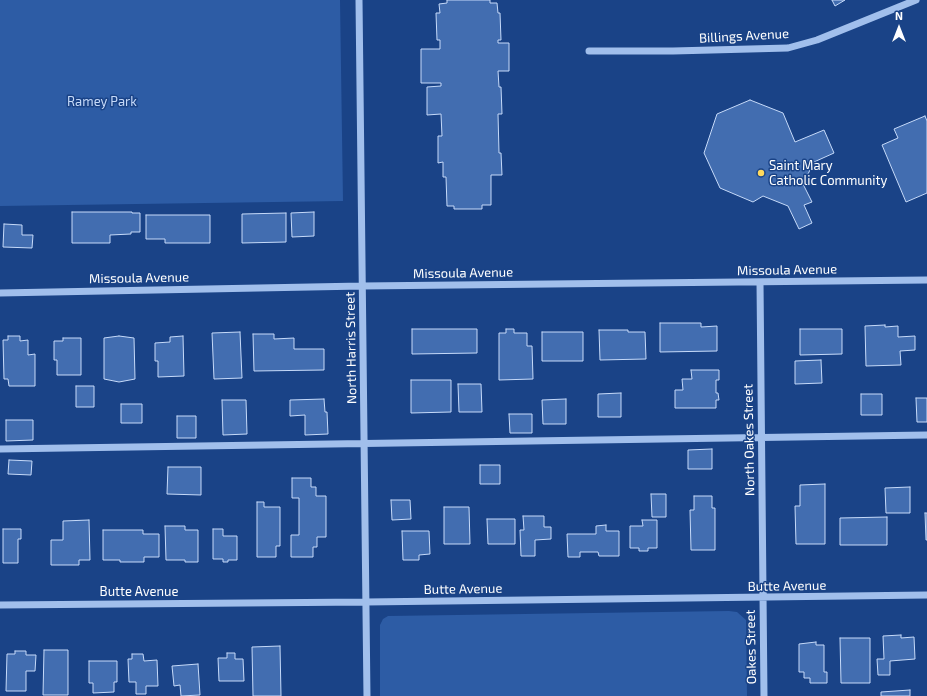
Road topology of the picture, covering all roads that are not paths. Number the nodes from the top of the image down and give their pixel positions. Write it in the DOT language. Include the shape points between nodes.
graph roads {
  1 [pos="359,0"];
  2 [pos="916,0"];
  3 [pos="589,51"];
  4 [pos="927,280"];
  5 [pos="760,282"];
  6 [pos="362,286"];
  7 [pos="0,293"];
  8 [pos="927,435"];
  9 [pos="761,437"];
  10 [pos="364,443"];
  11 [pos="0,448"];
  12 [pos="927,595"];
  13 [pos="763,598"];
  14 [pos="366,602"];
  15 [pos="0,605"];
  16 [pos="367,696"];
  17 [pos="764,696"];
  1 -- 6 [label="street, North Harris Street"];
  2 -- 3 [label="street, Billings Avenue" via="817,40 788,48"];
  4 -- 5 [label="street, Missoula Avenue"];
  5 -- 6 [label="street, Missoula Avenue"];
  5 -- 9 [label="street, North Oakes Street"];
  6 -- 7 [label="street, Missoula Avenue"];
  6 -- 10 [label="street, North Harris Street"];
  8 -- 9 [label="street"];
  9 -- 10 [label="street"];
  9 -- 13 [label="street, North Oakes Street"];
  10 -- 11 [label="street"];
  10 -- 14 [label="street, North Harris Street"];
  12 -- 13 [label="street, Butte Avenue"];
  13 -- 14 [label="street, Butte Avenue"];
  13 -- 17 [label="street, Oakes Street"];
  14 -- 15 [label="street, Butte Avenue"];
  14 -- 16 [label="street, North Harris Street"];
}
